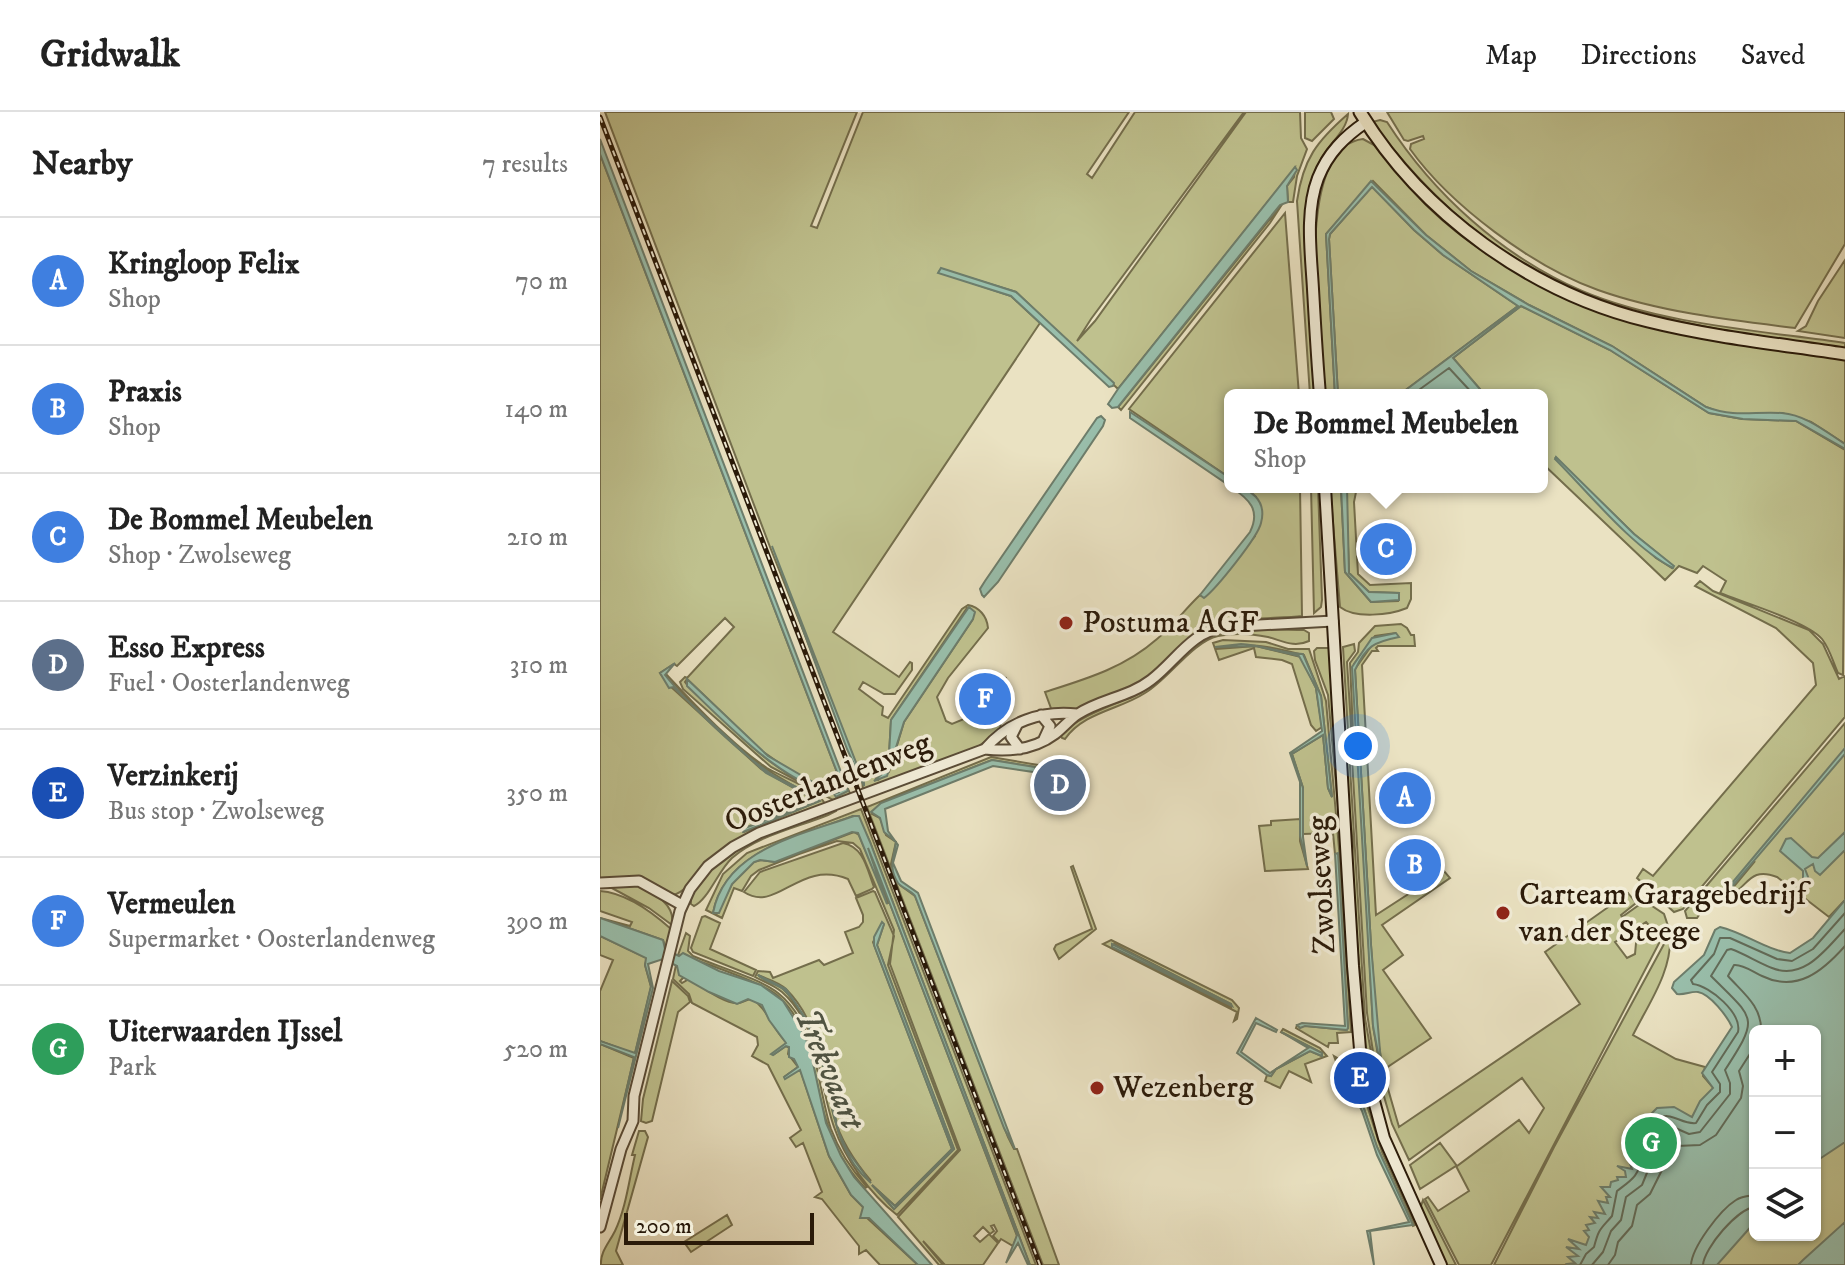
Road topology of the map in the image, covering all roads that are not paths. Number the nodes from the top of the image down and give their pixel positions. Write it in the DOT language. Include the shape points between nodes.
graph roads {
  1 [pos="1363,117"];
  2 [pos="1845,354"];
  3 [pos="1320,389"];
  4 [pos="1325,493"];
  5 [pos="1333,621"];
  6 [pos="1077,714"];
  7 [pos="1041,715"];
  8 [pos="1019,722"];
  9 [pos="1042,741"];
  10 [pos="985,749"];
  11 [pos="1020,749"];
  12 [pos="600,883"];
  13 [pos="682,905"];
  14 [pos="600,1227"];
  15 [pos="1441,1265"];
  1 -- 2 [label="main road" via="1437,206 1471,235 1545,281 1644,320"];
  1 -- 3 [label="main road" via="1330,156 1318,178 1311,211"];
  4 -- 5 [label="main road, Zwolseweg"];
  5 -- 6 [label="street, Oosterlandenweg" via="1213,629 1139,688"];
  5 -- 15 [label="main road, Zwolseweg" via="1360,1049 1384,1138"];
  6 -- 7 [label="street, Oosterlandenweg"];
  6 -- 9 [label="street, Oosterlandenweg"];
  7 -- 8 [label="street, Oosterlandenweg"];
  7 -- 9 [label="street" via="1050,728"];
  8 -- 10 [label="street, Oosterlandenweg"];
  8 -- 11 [label="street" via="1011,737"];
  9 -- 11 [label="street, Oosterlandenweg"];
  10 -- 11 [label="street, Oosterlandenweg"];
  10 -- 13 [label="street, Oosterlandenweg" via="740,843 703,871"];
  12 -- 13 [label="street" via="639,881"];
  13 -- 14 [label="street, Oosterlandenweg"];
}
